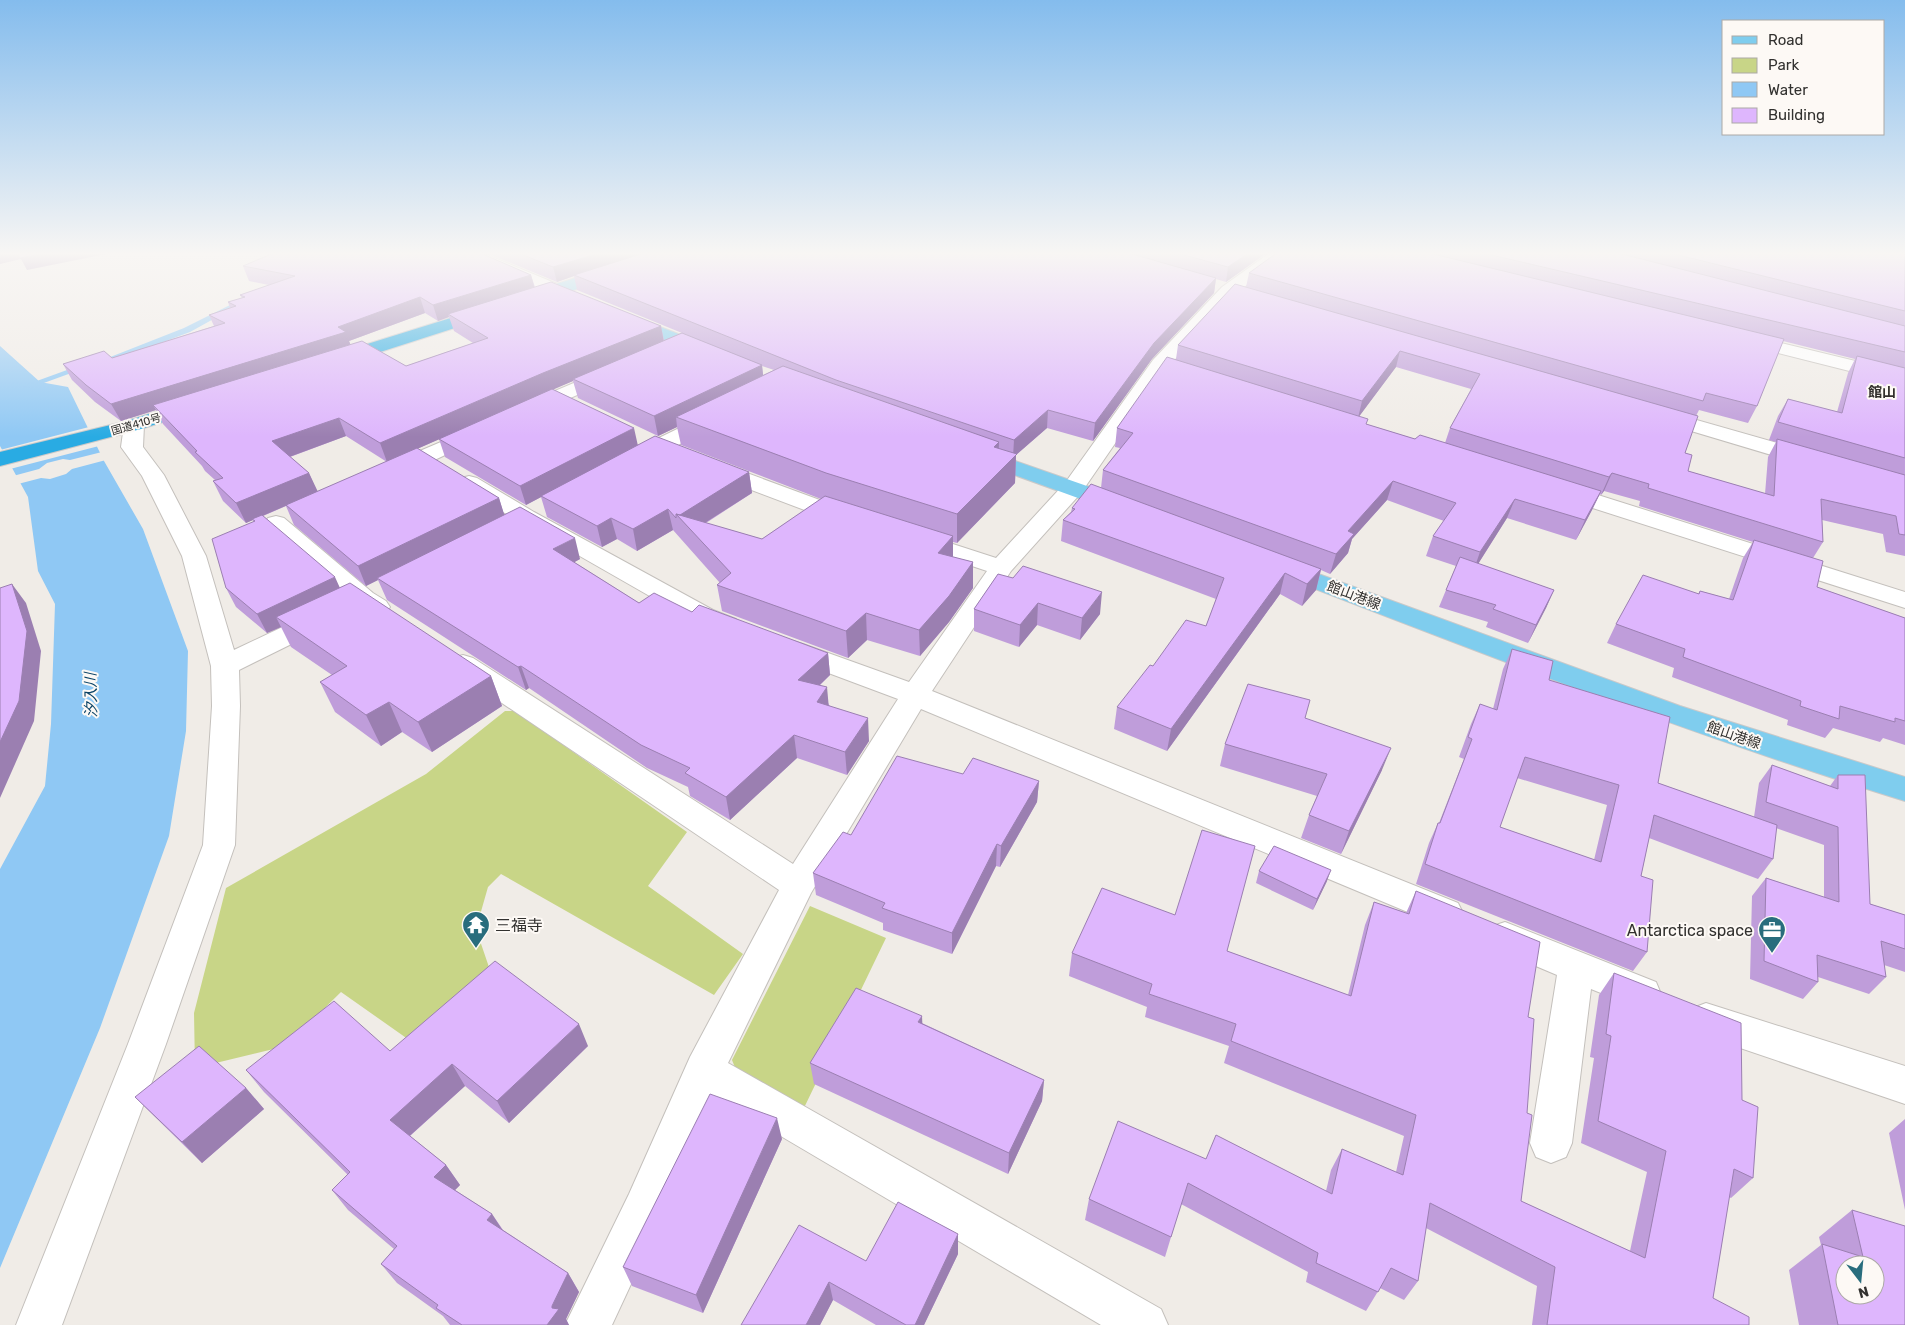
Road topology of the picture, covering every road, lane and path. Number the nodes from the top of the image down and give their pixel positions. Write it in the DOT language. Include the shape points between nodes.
graph roads {
  1 [pos="482,314"];
  2 [pos="615,314"];
  3 [pos="1211,314"];
  4 [pos="1731,336"];
  5 [pos="684,342"];
  6 [pos="658,353"];
  7 [pos="730,362"];
  8 [pos="326,364"];
  9 [pos="624,368"];
  10 [pos="1905,379"];
  11 [pos="555,397"];
  12 [pos="212,400"];
  13 [pos="581,409"];
  14 [pos="734,409"];
  15 [pos="1642,410"];
  16 [pos="134,425"];
  17 [pos="632,434"];
  18 [pos="658,446"];
  19 [pos="962,448"];
  20 [pos="425,457"];
  21 [pos="0,460"];
  22 [pos="1830,466"];
  23 [pos="617,468"];
  24 [pos="372,480"];
  25 [pos="1537,483"];
  26 [pos="1073,488"];
  27 [pos="550,504"];
  28 [pos="1143,514"];
  29 [pos="526,517"];
  30 [pos="276,522"];
  31 [pos="868,524"];
  32 [pos="500,530"];
  33 [pos="896,534"];
  34 [pos="1260,559"];
  35 [pos="1001,568"];
  36 [pos="389,586"];
  37 [pos="1905,600"];
  38 [pos="349,606"];
  39 [pos="397,621"];
  40 [pos="439,648"];
  41 [pos="225,666"];
  42 [pos="915,695"];
  43 [pos="1905,789"];
  44 [pos="798,885"];
  45 [pos="1576,967"];
  46 [pos="704,1070"];
  47 [pos="1905,1086"];
  48 [pos="1551,1143"];
  49 [pos="40,1325"];
  50 [pos="588,1325"];
  51 [pos="1145,1325"];
  1 -- 8 [label="highway"];
  2 -- 5 [label="main road"];
  3 -- 26 [label="street"];
  4 -- 10 [label="street"];
  5 -- 6 [label="street"];
  5 -- 7 [label="main road"];
  9 -- 11 [label="street"];
  11 -- 13 [label="street"];
  11 -- 20 [label="street"];
  12 -- 16 [label="highway, 国道410号"];
  14 -- 18 [label="street"];
  15 -- 22 [label="street"];
  16 -- 21 [label="highway, 国道410号"];
  16 -- 41 [label="street" via="132,447 203,552"];
  17 -- 18 [label="street"];
  18 -- 23 [label="street"];
  18 -- 31 [label="street" via="820,509"];
  19 -- 26 [label="main road"];
  20 -- 24 [label="street"];
  20 -- 29 [label="street"];
  25 -- 37 [label="street"];
  26 -- 28 [label="main road"];
  26 -- 35 [label="street"];
  27 -- 29 [label="street"];
  29 -- 32 [label="street"];
  29 -- 42 [label="street" via="704,616"];
  30 -- 38 [label="street"];
  33 -- 35 [label="street"];
  34 -- 43 [label="main road, 館山港線" via="1719,731"];
  35 -- 42 [label="street"];
  36 -- 38 [label="street"];
  38 -- 39 [label="street"];
  38 -- 41 [label="street"];
  40 -- 44 [label="street"];
  41 -- 49 [label="street" via="219,845"];
  42 -- 44 [label="street"];
  42 -- 45 [label="street"];
  44 -- 46 [label="street"];
  45 -- 47 [label="street" via="1710,1022"];
  45 -- 48 [label="street"];
  46 -- 50 [label="street" via="644,1209"];
  46 -- 51 [label="street"];
}
